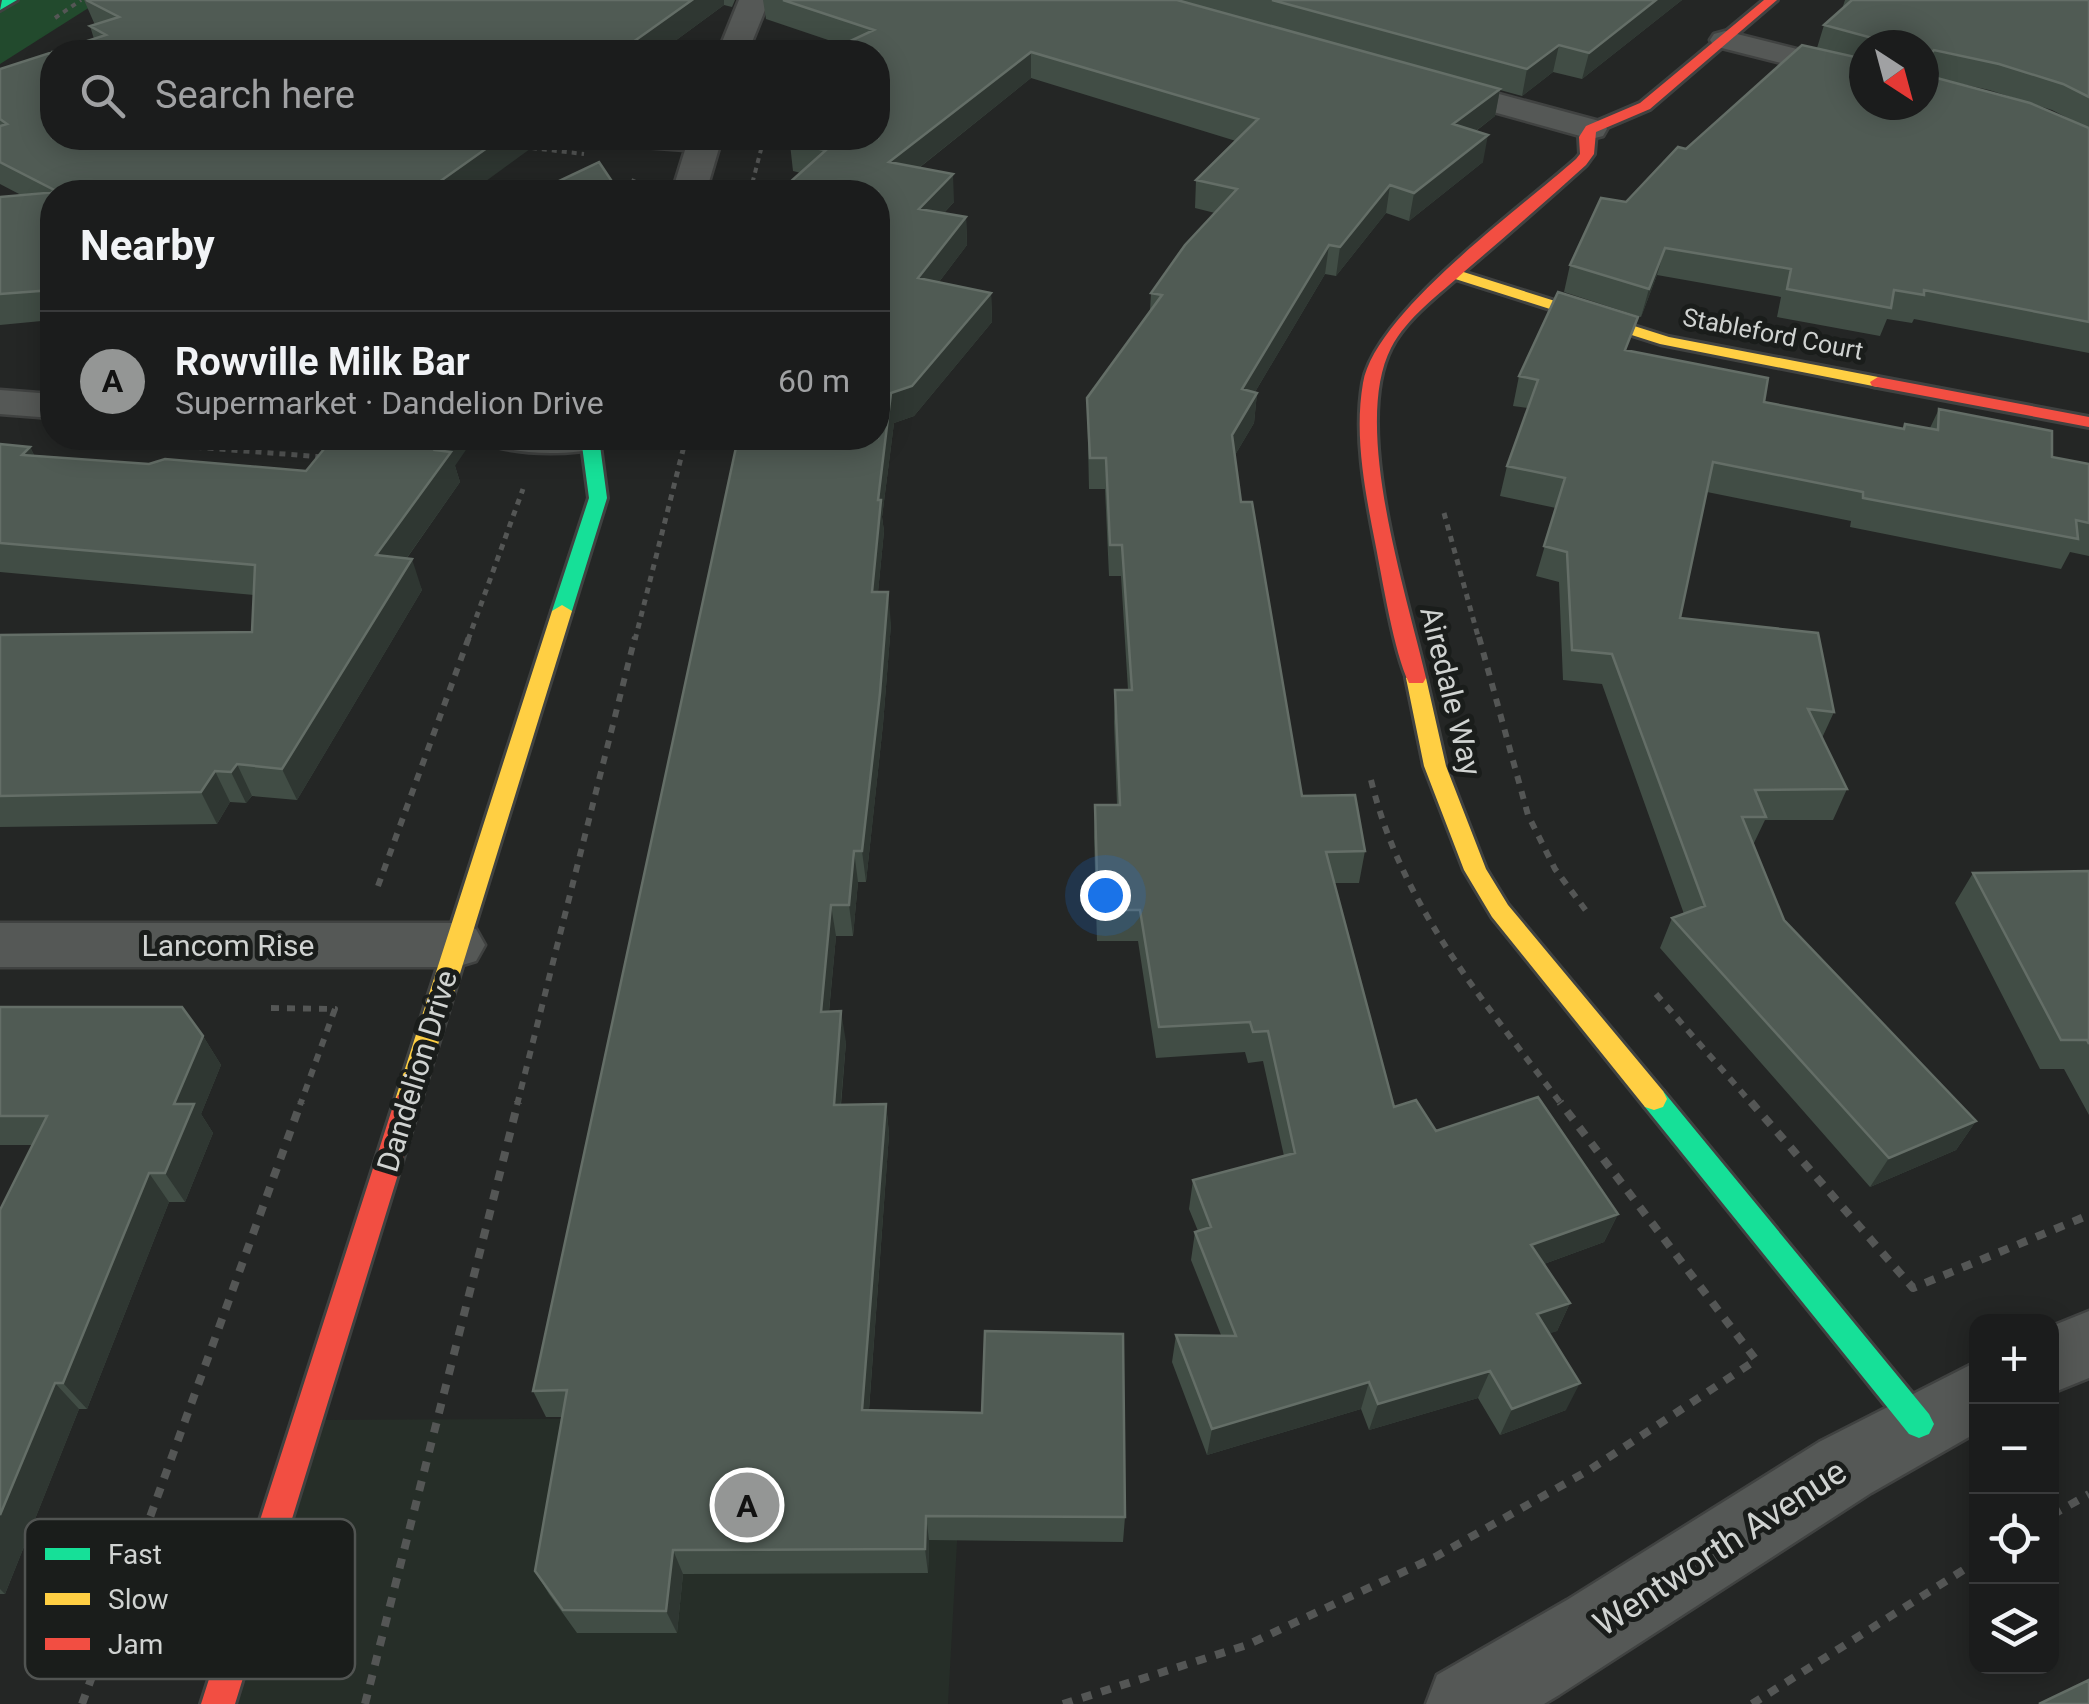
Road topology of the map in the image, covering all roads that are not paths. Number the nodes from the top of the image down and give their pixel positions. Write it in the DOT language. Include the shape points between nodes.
graph roads {
  1 [pos="11,0"];
  2 [pos="754,0"];
  3 [pos="1771,0"];
  4 [pos="0,6"];
  5 [pos="738,40"];
  6 [pos="1725,40"];
  7 [pos="1849,71"];
  8 [pos="1395,74"];
  9 [pos="1591,129"];
  10 [pos="701,150"];
  11 [pos="692,180"];
  12 [pos="1454,274"];
  13 [pos="0,402"];
  14 [pos="40,405"];
  15 [pos="2089,422"];
  16 [pos="587,450"];
  17 [pos="0,945"];
  18 [pos="456,945"];
  19 [pos="2089,1344"];
  20 [pos="2059,1357"];
  21 [pos="1948,1410"];
  22 [pos="276,1519"];
  23 [pos="226,1679"];
  24 [pos="218,1704"];
  25 [pos="1466,1704"];
  1 -- 4 [label="street"];
  2 -- 5 [label="street"];
  3 -- 6 [label="street"];
  6 -- 7 [label="street"];
  6 -- 9 [label="street" via="1645,106"];
  8 -- 9 [label="street"];
  9 -- 12 [label="street, Airedale Way" via="1581,162"];
  10 -- 11 [label="street"];
  12 -- 15 [label="street, Stableford Court" via="1676,344"];
  12 -- 21 [label="street, Airedale Way" via="1381,351 1366,424 1435,766 1475,870 1500,912"];
  13 -- 14 [label="street"];
  16 -- 18 [label="street, Dandelion Drive" via="598,498"];
  17 -- 18 [label="street, Lancom Rise"];
  18 -- 22 [label="street, Dandelion Drive"];
  19 -- 20 [label="street"];
  21 -- 25 [label="street, Wentworth Avenue" via="1760,1518 1596,1629"];
  23 -- 24 [label="street, Dandelion Drive"];
}
